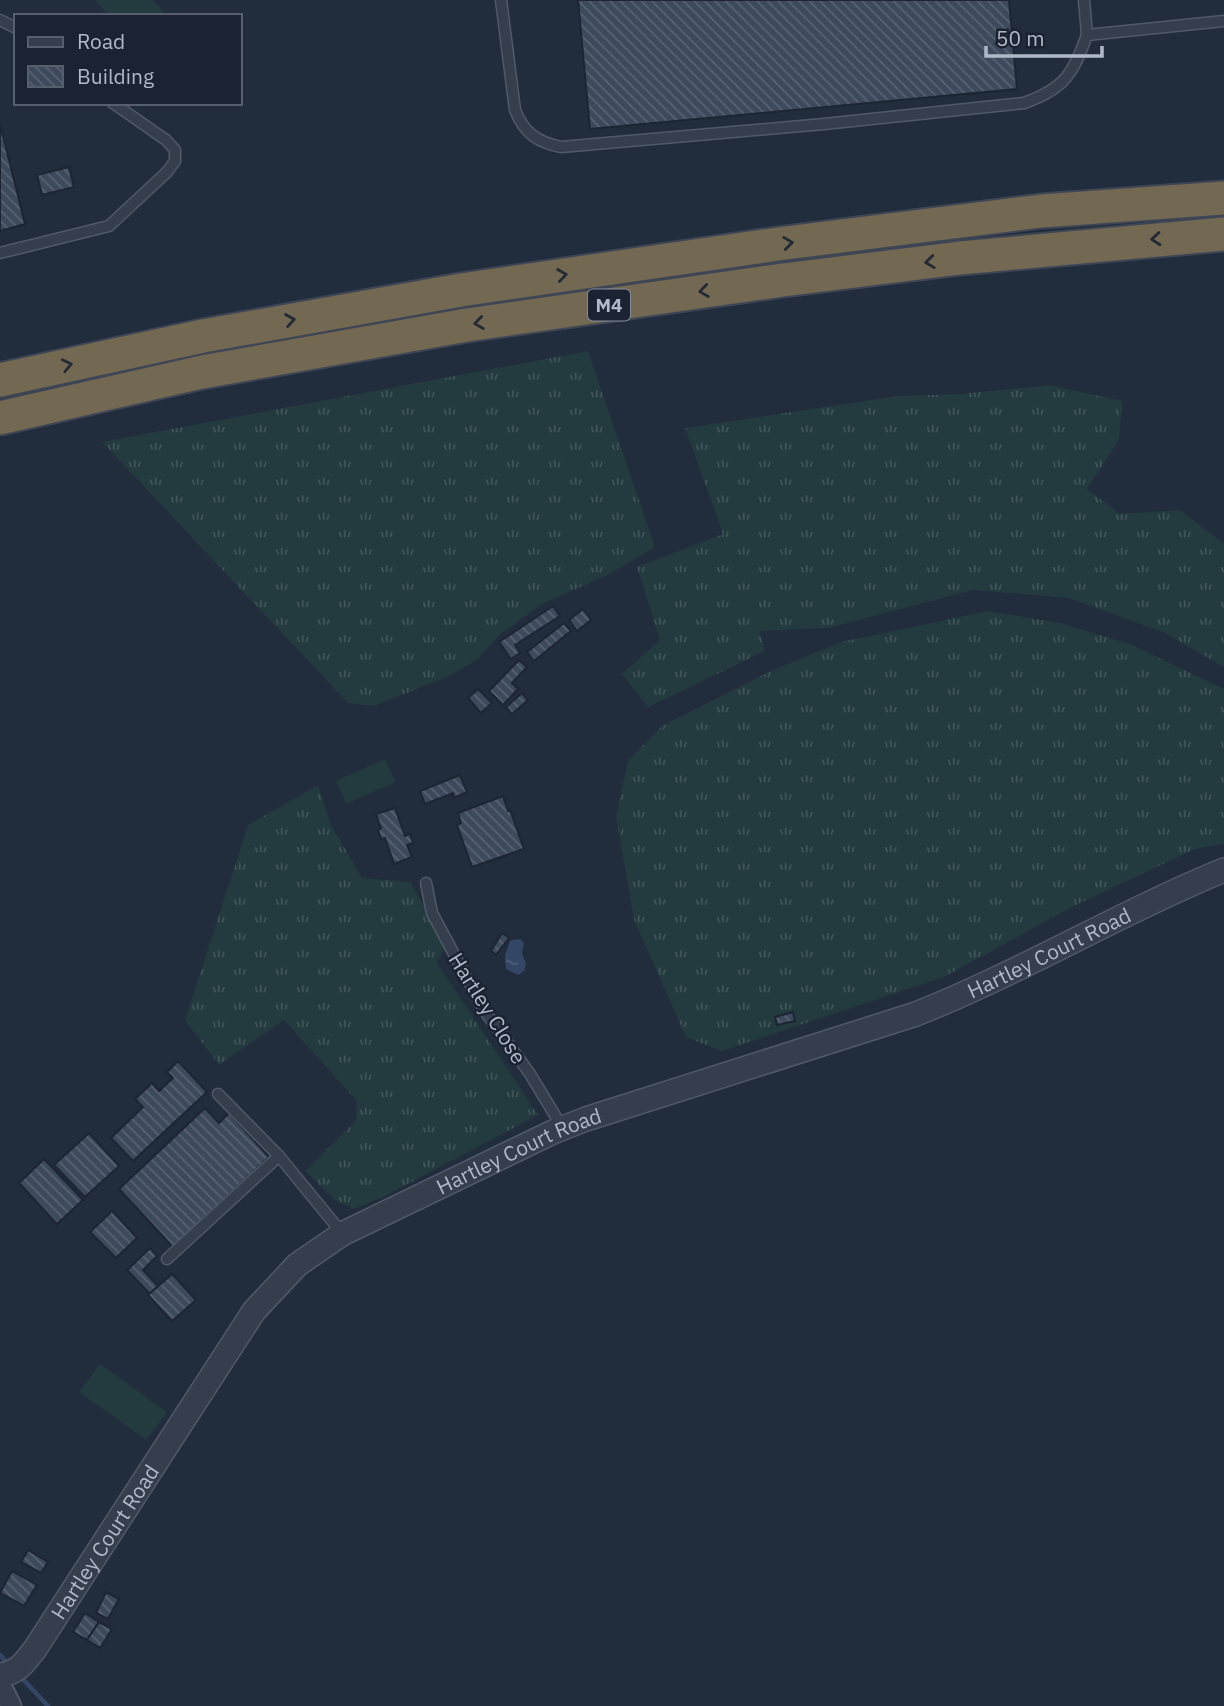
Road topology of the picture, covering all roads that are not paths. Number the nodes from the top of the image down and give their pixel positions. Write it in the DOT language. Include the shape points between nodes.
graph roads {
  1 [pos="500,0"];
  2 [pos="1084,0"];
  3 [pos="1224,22"];
  4 [pos="1087,35"];
  5 [pos="116,105"];
  6 [pos="1224,198"];
  7 [pos="1224,234"];
  8 [pos="0,253"];
  9 [pos="0,380"];
  10 [pos="0,418"];
  11 [pos="1224,870"];
  12 [pos="426,883"];
  13 [pos="218,1094"];
  14 [pos="562,1128"];
  15 [pos="279,1156"];
  16 [pos="342,1234"];
  17 [pos="167,1259"];
  18 [pos="7,1674"];
  19 [pos="11,1706"];
  1 -- 4 [label="lane" via="521,125 543,143 561,147 1024,103 1063,84"];
  2 -- 4 [label="lane"];
  3 -- 4 [label="lane"];
  5 -- 8 [label="lane" via="175,149 175,161 167,172 108,226"];
  9 -- 6 [label="highway, M4, one-way" via="203,336 461,290 1041,211"];
  7 -- 10 [label="highway, M4, one-way" via="960,258 467,325 202,372"];
  11 -- 14 [label="street, Hartley Court Road" via="916,1014"];
  12 -- 14 [label="lane, Hartley Close" via="432,912 484,1010"];
  13 -- 15 [label="lane"];
  14 -- 16 [label="street, Hartley Court Road"];
  15 -- 16 [label="lane"];
  15 -- 17 [label="lane"];
  16 -- 18 [label="street, Hartley Court Road" via="297,1265 254,1311 35,1649"];
  18 -- 19 [label="street" via="1,1686"];
}
